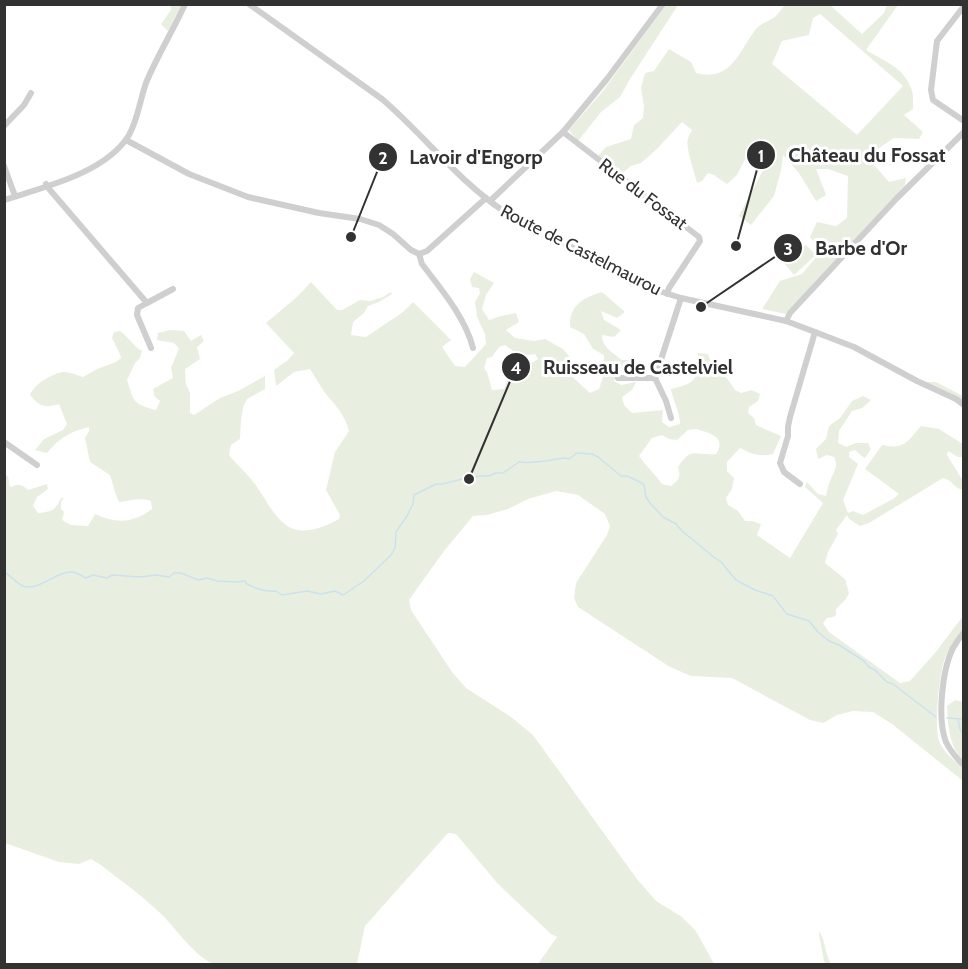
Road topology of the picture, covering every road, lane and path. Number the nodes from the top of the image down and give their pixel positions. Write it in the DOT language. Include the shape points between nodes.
graph roads {
  1 [pos="185,4"];
  2 [pos="249,4"];
  3 [pos="663,4"];
  4 [pos="963,6"];
  5 [pos="31,93"];
  6 [pos="963,121"];
  7 [pos="4,126"];
  8 [pos="563,132"];
  9 [pos="963,132"];
  10 [pos="126,140"];
  11 [pos="4,166"];
  12 [pos="47,184"];
  13 [pos="15,195"];
  14 [pos="4,198"];
  15 [pos="488,200"];
  16 [pos="419,254"];
  17 [pos="173,289"];
  18 [pos="667,294"];
  19 [pos="681,298"];
  20 [pos="147,303"];
  21 [pos="786,321"];
  22 [pos="816,332"];
  23 [pos="151,348"];
  24 [pos="473,348"];
  25 [pos="618,378"];
  26 [pos="655,378"];
  27 [pos="963,405"];
  28 [pos="670,418"];
  29 [pos="4,442"];
  30 [pos="38,465"];
  31 [pos="800,484"];
  32 [pos="963,632"];
  33 [pos="963,765"];
  1 -- 10 [label="street" via="147,83"];
  2 -- 15 [label="street, Route de Castelmaurou" via="382,99"];
  3 -- 8 [label="street"];
  4 -- 6 [label="street" via="937,41 931,90 933,99"];
  5 -- 7 [label="street"];
  8 -- 15 [label="street"];
  8 -- 18 [label="street, Rue du Fossat" via="699,237"];
  9 -- 21 [label="street" via="897,198"];
  10 -- 12 [label="street" via="106,159 72,177"];
  10 -- 16 [label="street" via="189,174 248,197 379,225"];
  11 -- 13 [label="street"];
  12 -- 13 [label="street"];
  12 -- 20 [label="street"];
  13 -- 14 [label="street"];
  15 -- 16 [label="street"];
  15 -- 18 [label="street, Route de Castelmaurou" via="639,283"];
  16 -- 24 [label="street" via="471,338"];
  17 -- 20 [label="street"];
  18 -- 19 [label="street, Route de Castelmaurou"];
  19 -- 21 [label="street, Route de Castelmaurou"];
  19 -- 26 [label="street"];
  20 -- 23 [label="street" via="138,308 137,315"];
  21 -- 22 [label="street, Route de Castelmaurou"];
  22 -- 27 [label="street, Route de Castelmaurou" via="854,347"];
  22 -- 31 [label="street" via="780,463 784,472"];
  25 -- 26 [label="street"];
  26 -- 28 [label="street"];
  29 -- 30 [label="street"];
  32 -- 33 [label="street" via="944,675 942,719 946,741"];
}
